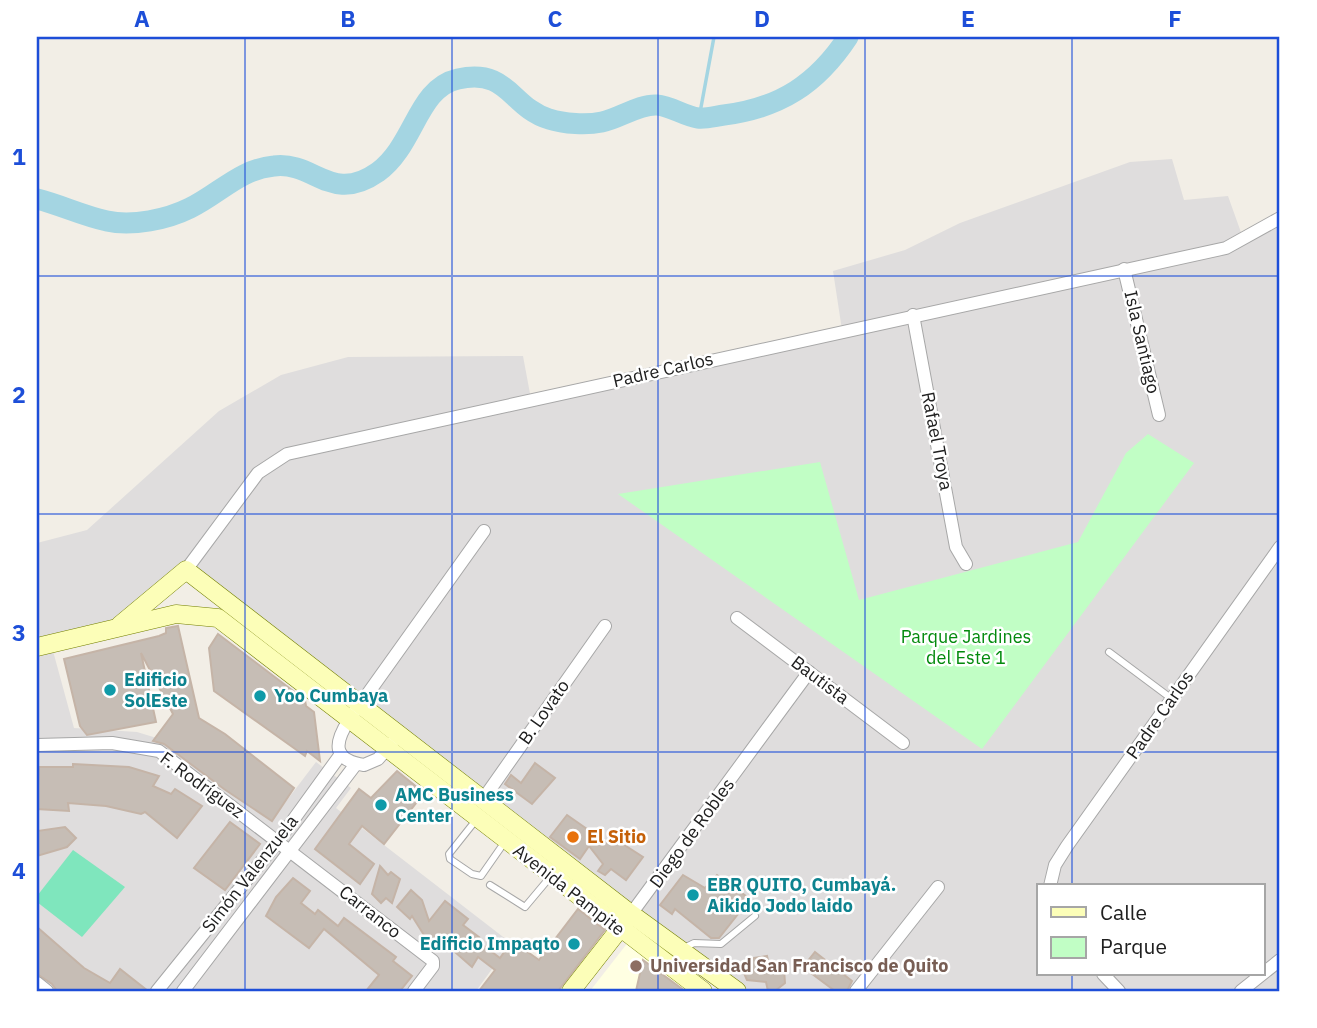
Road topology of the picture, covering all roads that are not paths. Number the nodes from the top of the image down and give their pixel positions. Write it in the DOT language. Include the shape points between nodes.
graph roads {
  1 [pos="1280,218"];
  2 [pos="1124,269"];
  3 [pos="913,315"];
  4 [pos="1159,415"];
  5 [pos="484,531"];
  6 [pos="1280,548"];
  7 [pos="966,564"];
  8 [pos="186,570"];
  9 [pos="206,585"];
  10 [pos="163,590"];
  11 [pos="176,614"];
  12 [pos="199,614"];
  13 [pos="737,618"];
  14 [pos="605,626"];
  15 [pos="111,631"];
  16 [pos="37,646"];
  17 [pos="1109,652"];
  18 [pos="809,672"];
  19 [pos="1172,699"];
  20 [pos="354,713"];
  21 [pos="398,734"];
  22 [pos="903,743"];
  23 [pos="37,745"];
  24 [pos="387,750"];
  25 [pos="341,754"];
  26 [pos="356,764"];
  27 [pos="484,798"];
  28 [pos="474,817"];
  29 [pos="278,841"];
  30 [pos="505,841"];
  31 [pos="292,852"];
  32 [pos="551,876"];
  33 [pos="1050,884"];
  34 [pos="491,885"];
  35 [pos="938,887"];
  36 [pos="232,898"];
  37 [pos="631,914"];
  38 [pos="241,916"];
  39 [pos="755,916"];
  40 [pos="619,929"];
  41 [pos="680,950"];
  42 [pos="1280,960"];
  43 [pos="1264,973"];
  44 [pos="171,974"];
  45 [pos="1105,976"];
  46 [pos="1260,976"];
  47 [pos="37,983"];
  48 [pos="47,991"];
  49 [pos="157,991"];
  50 [pos="182,991"];
  51 [pos="414,991"];
  52 [pos="571,991"];
  53 [pos="703,991"];
  54 [pos="737,991"];
  55 [pos="856,991"];
  56 [pos="1119,991"];
  57 [pos="1241,991"];
  1 -- 2 [label="street, Padre Carlos" via="1226,248"];
  2 -- 3 [label="street, Padre Carlos"];
  2 -- 4 [label="street, Isla Santiago"];
  3 -- 7 [label="street, Rafael Troya" via="956,547"];
  3 -- 8 [label="street, Padre Carlos" via="287,454 258,473"];
  5 -- 20 [label="street"];
  6 -- 19 [label="street, Padre Carlos"];
  8 -- 9 [label="street, Avenida Pampite"];
  8 -- 10 [label="street, Padre Carlos"];
  9 -- 12 [label="street"];
  9 -- 20 [label="street, Avenida Pampite"];
  10 -- 11 [label="street" via="164,602"];
  10 -- 15 [label="street, Padre Carlos"];
  11 -- 12 [label="street, Avenida Pampite"];
  11 -- 15 [label="street, Avenida Pampite"];
  12 -- 20 [label="street, Avenida Pampite" via="230,625"];
  13 -- 18 [label="street, Bautista"];
  14 -- 27 [label="street, B. Lovato"];
  15 -- 16 [label="street, Avenida Pampite"];
  17 -- 19 [label="lane"];
  18 -- 22 [label="street, Bautista"];
  18 -- 37 [label="street, Diego de Robles"];
  19 -- 33 [label="street, Padre Carlos" via="1067,846"];
  20 -- 21 [label="street, Avenida Pampite"];
  20 -- 24 [label="street, Avenida Pampite"];
  20 -- 25 [label="street, Simón Valenzuela" via="338,736"];
  21 -- 24 [label="street"];
  21 -- 27 [label="street, Avenida Pampite"];
  23 -- 29 [label="street, F. Rodríguez" via="112,743 159,751"];
  24 -- 26 [label="street" via="371,764"];
  24 -- 28 [label="street, Avenida Pampite"];
  25 -- 26 [label="street"];
  25 -- 29 [label="street, Simón Valenzuela"];
  26 -- 31 [label="street, Simón Valenzuela"];
  27 -- 28 [label="street"];
  27 -- 37 [label="street, Avenida Pampite"];
  28 -- 30 [label="street, Avenida Pampite"];
  28 -- 30 [label="lane" via="450,859 481,876"];
  29 -- 31 [label="street, Carranco"];
  29 -- 36 [label="street, Simón Valenzuela"];
  30 -- 32 [label="street, Avenida Pampite"];
  31 -- 38 [label="street, Simón Valenzuela"];
  31 -- 51 [label="street, Carranco" via="433,961"];
  32 -- 34 [label="lane" via="525,907"];
  32 -- 40 [label="street, Avenida Pampite"];
  35 -- 55 [label="street"];
  36 -- 38 [label="street"];
  36 -- 44 [label="street, Simón Valenzuela"];
  37 -- 40 [label="street, Diego de Robles"];
  37 -- 41 [label="street, Avenida Pampite"];
  38 -- 50 [label="street, Simón Valenzuela"];
  39 -- 41 [label="lane" via="721,944 694,943"];
  40 -- 52 [label="street, Diego de Robles"];
  40 -- 53 [label="street, Avenida Pampite"];
  41 -- 54 [label="street, Avenida Pampite"];
  42 -- 43 [label="street"];
  44 -- 49 [label="street, Simón Valenzuela"];
  44 -- 50 [label="street"];
  45 -- 56 [label="street"];
  46 -- 57 [label="street"];
  47 -- 48 [label="street"];
}
